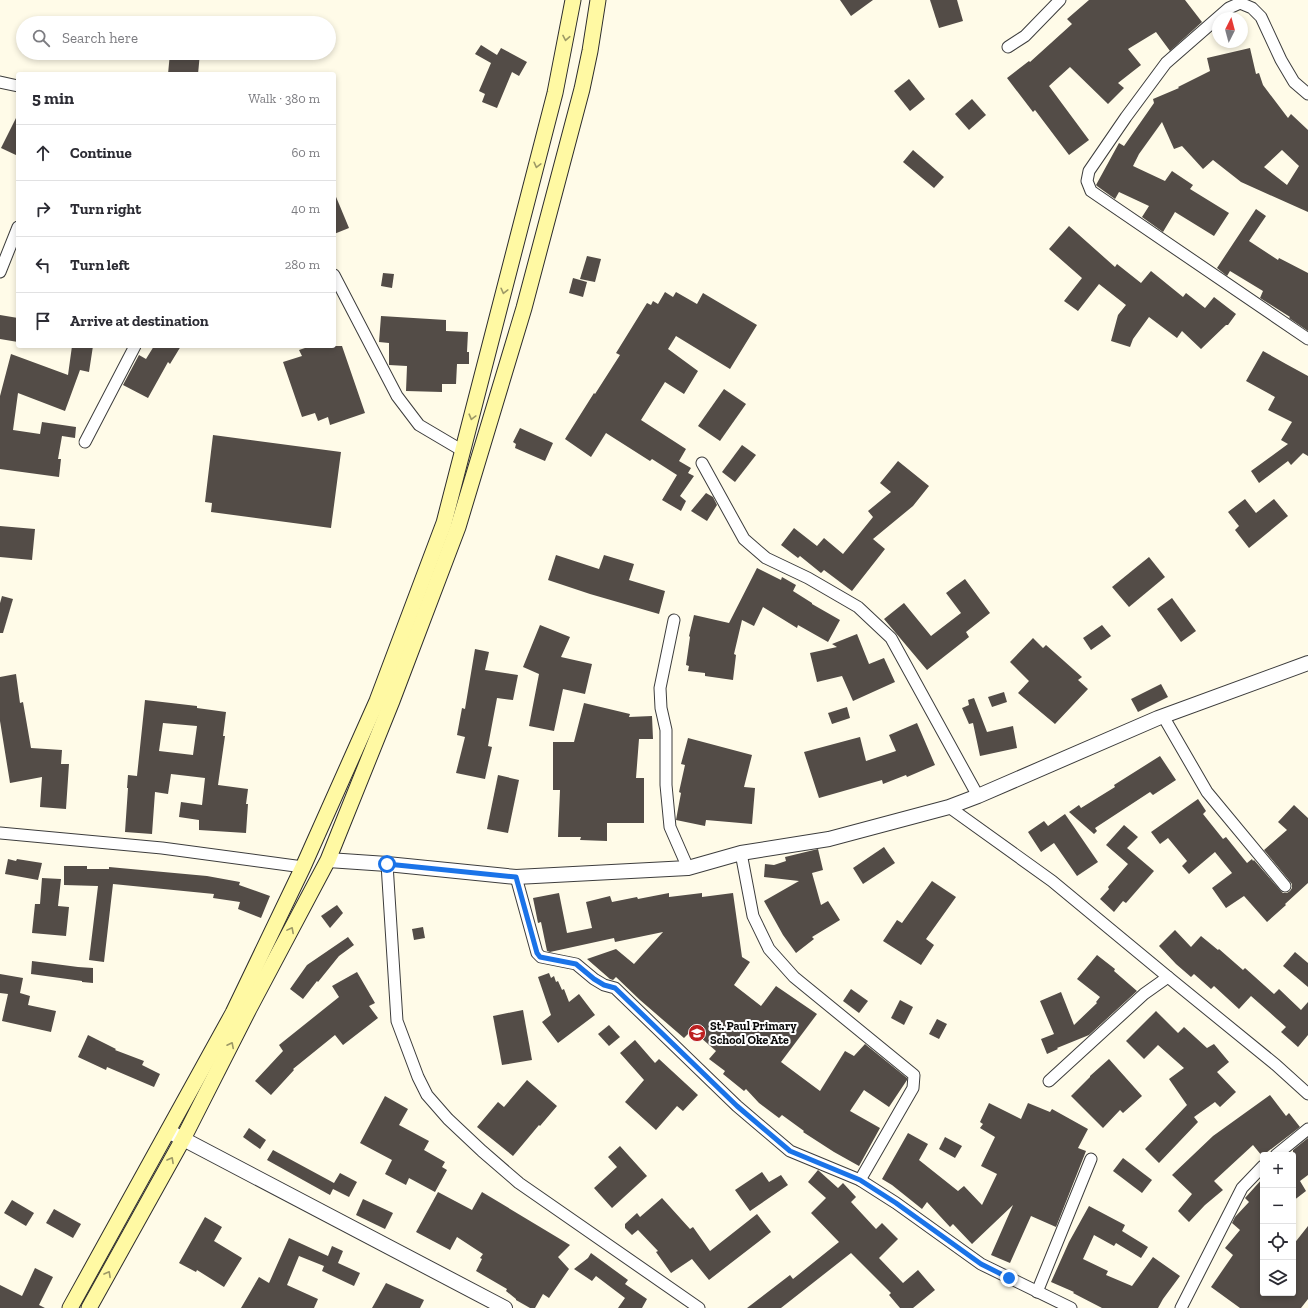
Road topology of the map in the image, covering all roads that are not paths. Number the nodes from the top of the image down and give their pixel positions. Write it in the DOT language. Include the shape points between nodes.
graph roads {
  1 [pos="573,0"];
  2 [pos="598,0"];
  3 [pos="1060,0"];
  4 [pos="1226,4"];
  5 [pos="1008,47"];
  6 [pos="0,82"];
  7 [pos="16,86"];
  8 [pos="1308,94"];
  9 [pos="16,232"];
  10 [pos="0,272"];
  11 [pos="336,279"];
  12 [pos="1308,339"];
  13 [pos="134,348"];
  14 [pos="85,442"];
  15 [pos="463,451"];
  16 [pos="702,463"];
  17 [pos="674,620"];
  18 [pos="1308,663"];
  19 [pos="1163,716"];
  20 [pos="978,796"];
  21 [pos="949,807"];
  22 [pos="0,833"];
  23 [pos="741,853"];
  24 [pos="328,860"];
  25 [pos="387,864"];
  26 [pos="303,867"];
  27 [pos="688,868"];
  28 [pos="516,877"];
  29 [pos="1285,886"];
  30 [pos="1168,977"];
  31 [pos="1049,1081"];
  32 [pos="1308,1094"];
  33 [pos="1308,1129"];
  34 [pos="168,1131"];
  35 [pos="182,1139"];
  36 [pos="1280,1152"];
  37 [pos="1090,1159"];
  38 [pos="1260,1169"];
  39 [pos="860,1180"];
  40 [pos="1037,1292"];
  41 [pos="70,1308"];
  42 [pos="89,1308"];
  43 [pos="505,1308"];
  44 [pos="699,1308"];
  45 [pos="1071,1308"];
  46 [pos="1181,1308"];
  1 -- 15 [label="main road, one-way" via="555,93"];
  2 -- 24 [label="main road" via="582,89 528,293 458,527"];
  3 -- 5 [label="street" via="1025,36"];
  4 -- 8 [label="street" via="1240,3 1252,8 1261,17 1294,82"];
  4 -- 12 [label="street" via="1166,63 1089,171 1087,181 1091,191"];
  6 -- 7 [label="street"];
  9 -- 10 [label="street"];
  11 -- 15 [label="street" via="396,396 419,425"];
  13 -- 14 [label="street"];
  15 -- 26 [label="main road" via="444,523 377,701"];
  16 -- 20 [label="street" via="744,539 766,558 808,578 858,607 891,638"];
  17 -- 27 [label="street" via="660,688 661,708 666,730 666,784 670,827"];
  18 -- 19 [label="street"];
  19 -- 20 [label="street"];
  19 -- 29 [label="street" via="1207,792"];
  20 -- 21 [label="street"];
  21 -- 23 [label="street" via="829,839"];
  21 -- 30 [label="street" via="1052,881"];
  22 -- 26 [label="street" via="162,848"];
  23 -- 27 [label="street"];
  23 -- 39 [label="street" via="753,916 768,949 794,977 914,1075 913,1088"];
  24 -- 25 [label="street"];
  35 -- 24 [label="main road, one-way"];
  25 -- 28 [label="street"];
  25 -- 44 [label="street" via="397,1021 427,1095 448,1119 519,1182"];
  26 -- 34 [label="main road" via="233,1013"];
  27 -- 28 [label="street"];
  28 -- 39 [label="street" via="540,957 576,964 594,979 615,988 737,1106 790,1151"];
  30 -- 31 [label="street" via="1144,994"];
  30 -- 32 [label="street"];
  33 -- 36 [label="street"];
  34 -- 35 [label="street"];
  34 -- 41 [label="main road"];
  42 -- 35 [label="main road, one-way"];
  35 -- 43 [label="street"];
  37 -- 40 [label="street"];
  38 -- 46 [label="street" via="1242,1188"];
  39 -- 40 [label="street" via="981,1264"];
  40 -- 45 [label="street"];
}
